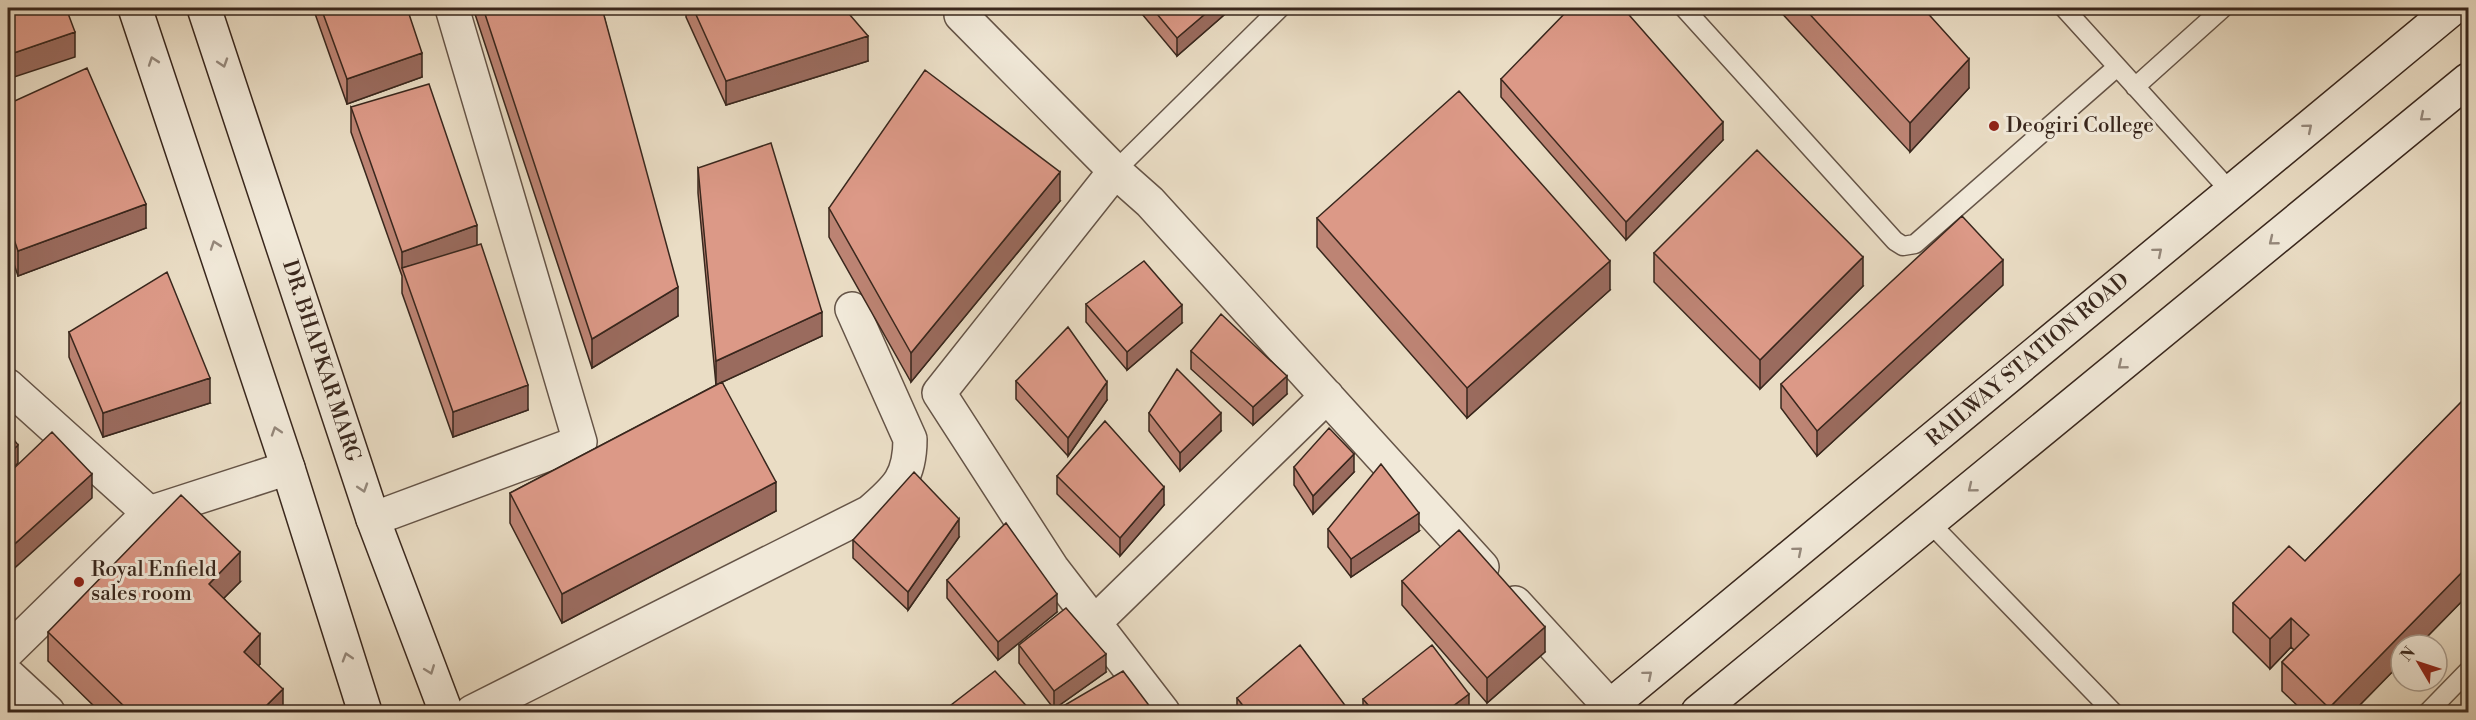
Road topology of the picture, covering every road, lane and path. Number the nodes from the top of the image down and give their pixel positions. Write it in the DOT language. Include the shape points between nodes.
graph roads {
  1 [pos="135,8"];
  2 [pos="204,8"];
  3 [pos="452,8"];
  4 [pos="1280,8"];
  5 [pos="1684,8"];
  6 [pos="2064,8"];
  7 [pos="2223,8"];
  8 [pos="2453,8"];
  9 [pos="961,15"];
  10 [pos="2118,67"];
  11 [pos="2469,80"];
  12 [pos="2135,87"];
  13 [pos="1115,171"];
  14 [pos="2231,192"];
  15 [pos="852,309"];
  16 [pos="8,386"];
  17 [pos="1327,396"];
  18 [pos="288,468"];
  19 [pos="149,513"];
  20 [pos="373,519"];
  21 [pos="1930,523"];
  22 [pos="1094,623"];
  23 [pos="8,651"];
  24 [pos="2469,671"];
  25 [pos="8,675"];
  26 [pos="1609,711"];
  27 [pos="48,712"];
  28 [pos="365,712"];
  29 [pos="446,712"];
  30 [pos="472,712"];
  31 [pos="1163,712"];
  32 [pos="1698,712"];
  33 [pos="2113,712"];
  34 [pos="2428,712"];
  18 -- 1 [label="street, one-way"];
  2 -- 20 [label="street, DR. BHAPKAR MARG, one-way"];
  3 -- 20 [label="street" via="580,442"];
  4 -- 13 [label="lane"];
  5 -- 10 [label="lane" via="1903,246 1915,244"];
  6 -- 10 [label="lane"];
  7 -- 12 [label="lane"];
  14 -- 8 [label="street, RAILWAY STATION ROAD, one-way"];
  9 -- 13 [label="street"];
  10 -- 12 [label="lane"];
  11 -- 21 [label="street, one-way"];
  12 -- 14 [label="lane"];
  13 -- 17 [label="street" via="1150,202"];
  13 -- 22 [label="street" via="939,393 1052,568"];
  26 -- 14 [label="street, RAILWAY STATION ROAD, one-way"];
  15 -- 30 [label="street" via="910,439 910,459 896,489 870,512"];
  16 -- 19 [label="street"];
  17 -- 22 [label="street"];
  17 -- 26 [label="street"];
  18 -- 19 [label="street"];
  28 -- 18 [label="street, one-way"];
  19 -- 23 [label="street"];
  20 -- 29 [label="street, DR. BHAPKAR MARG, one-way"];
  21 -- 32 [label="street"];
  21 -- 33 [label="lane"];
  22 -- 31 [label="street"];
  24 -- 34 [label="lane"];
  25 -- 27 [label="street"];
}
